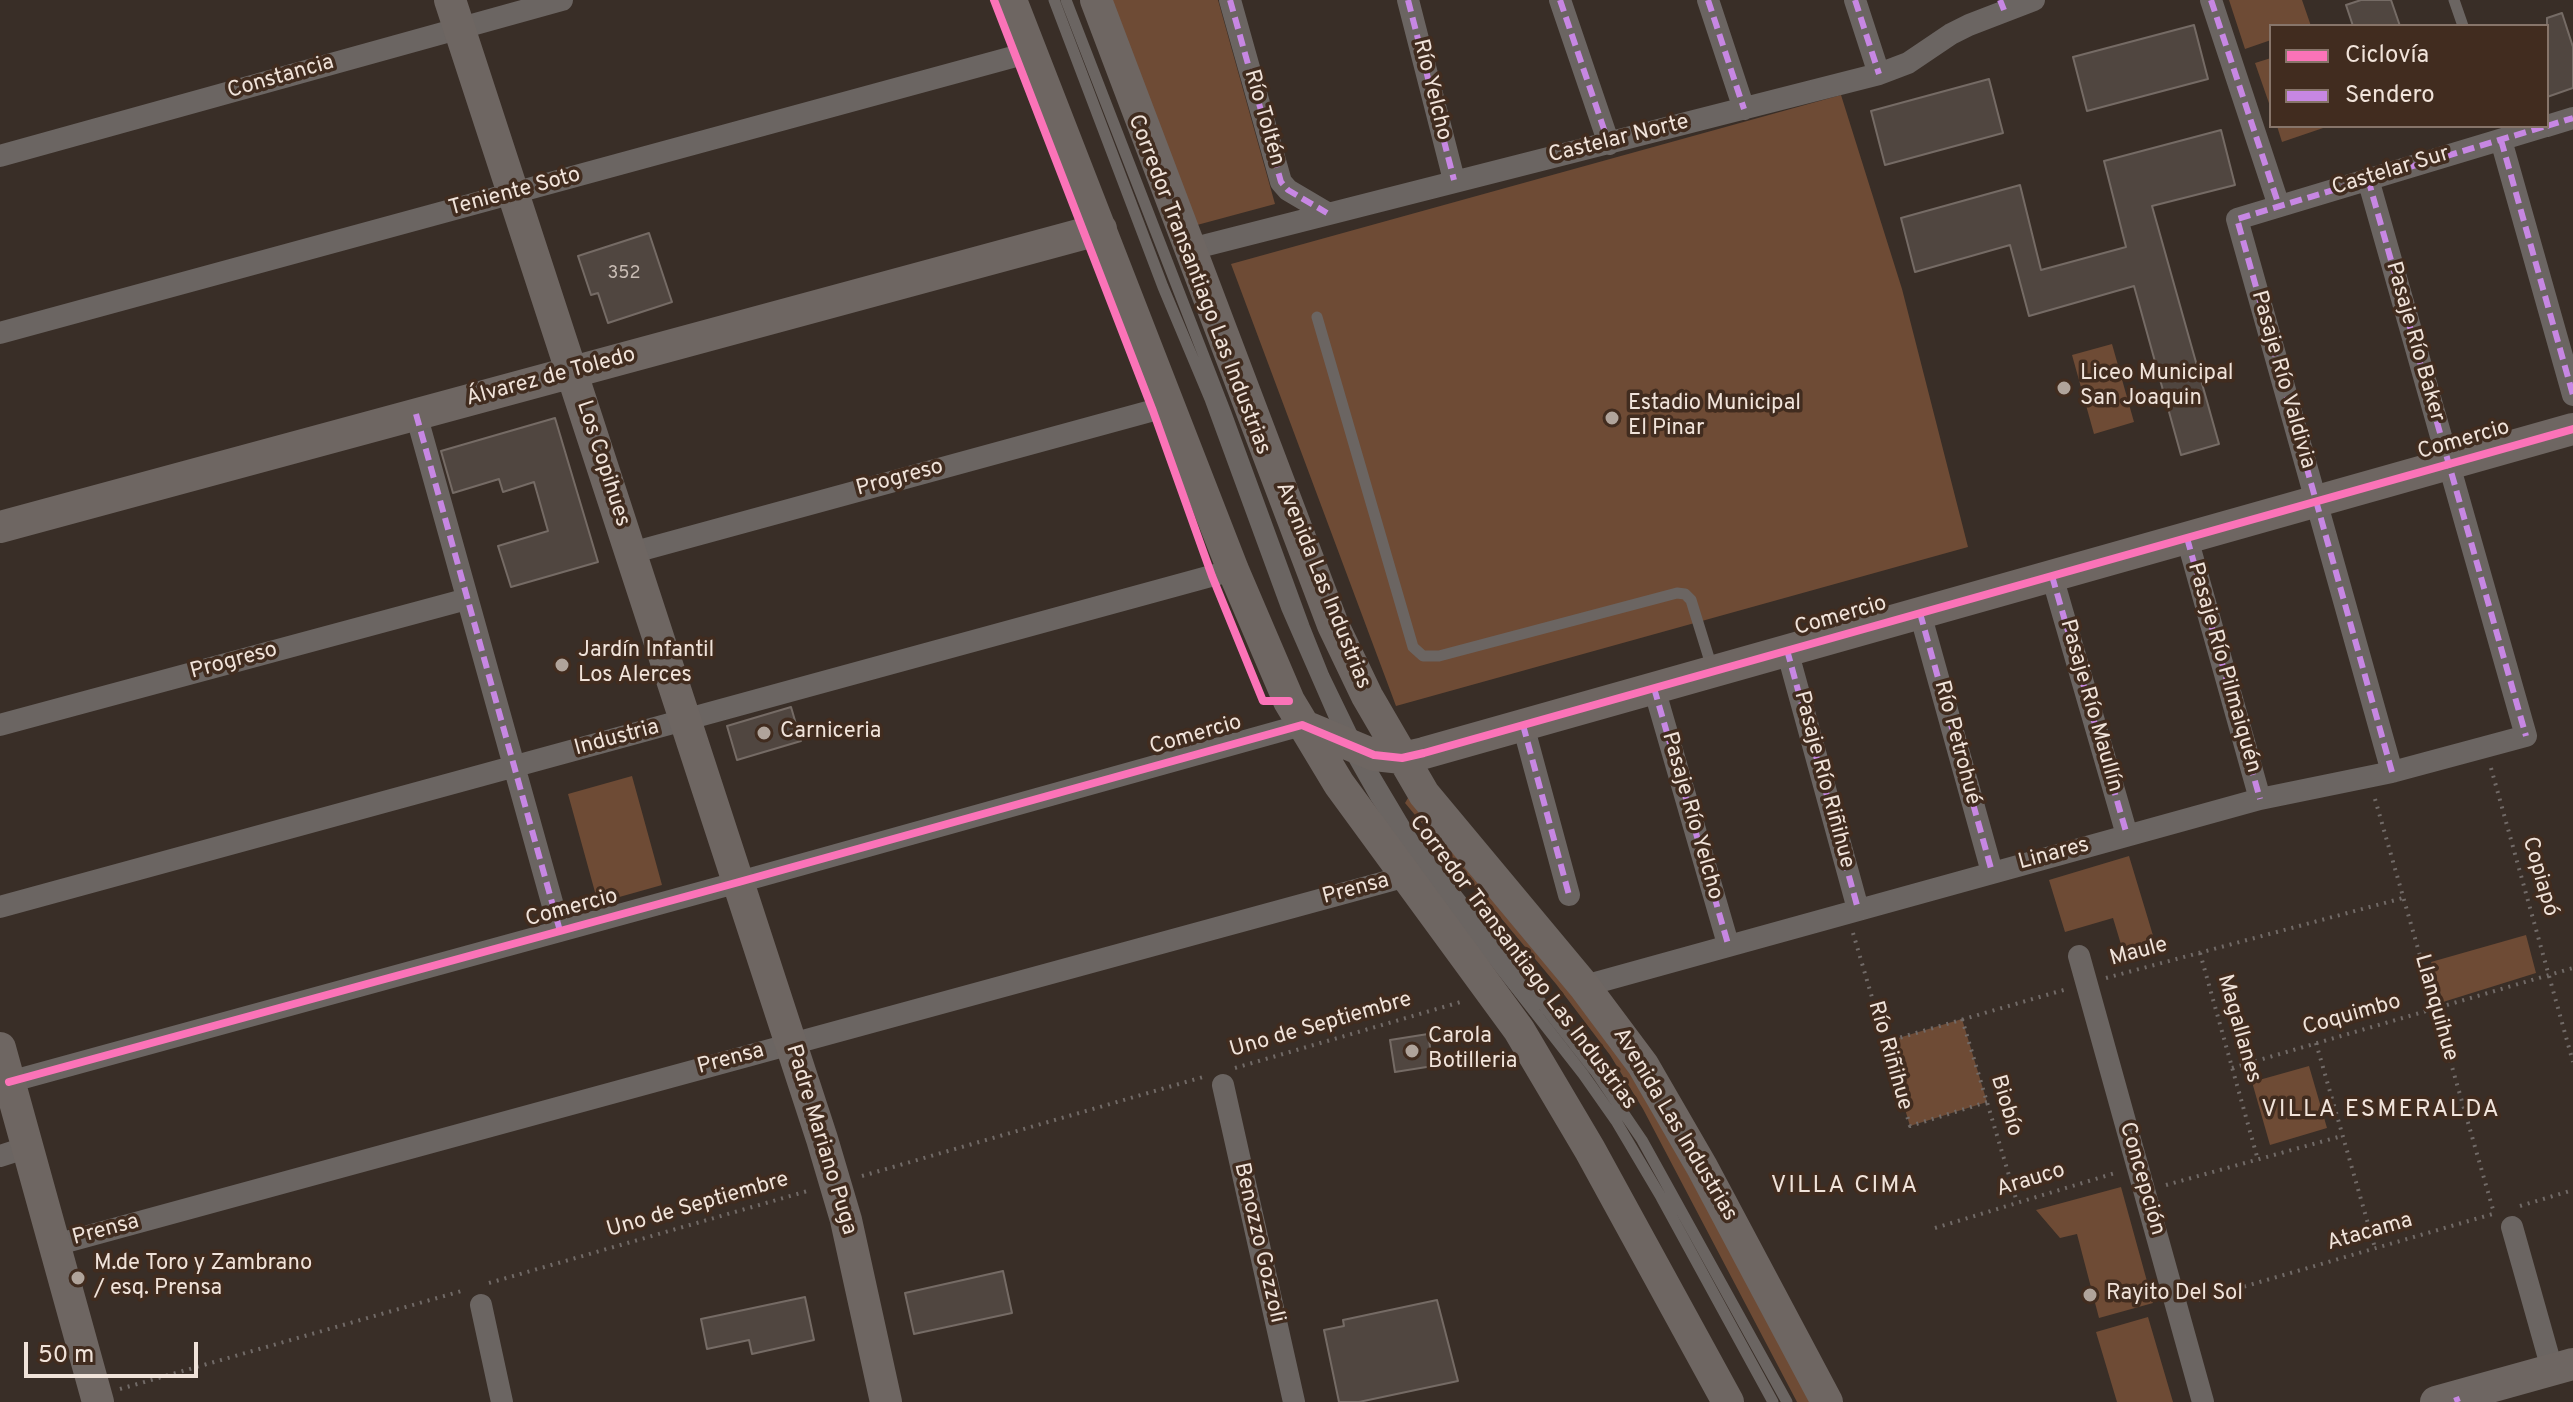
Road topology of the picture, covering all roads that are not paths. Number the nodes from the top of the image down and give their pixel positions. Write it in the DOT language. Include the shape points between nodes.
graph roads {
  1 [pos="562,0"];
  2 [pos="1011,0"];
  3 [pos="1054,0"];
  4 [pos="1066,0"];
  5 [pos="1096,0"];
  6 [pos="1230,0"];
  7 [pos="1408,0"];
  8 [pos="1560,0"];
  9 [pos="1708,0"];
  10 [pos="1855,0"];
  11 [pos="2034,0"];
  12 [pos="2211,0"];
  13 [pos="2454,0"];
  14 [pos="2002,5"];
  15 [pos="455,14"];
  16 [pos="2462,24"];
  17 [pos="1031,52"];
  18 [pos="1879,74"];
  19 [pos="1744,109"];
  20 [pos="2573,118"];
  21 [pos="2549,125"];
  22 [pos="2532,128"];
  23 [pos="2498,133"];
  24 [pos="1609,144"];
  25 [pos="0,156"];
  26 [pos="2368,179"];
  27 [pos="1454,180"];
  28 [pos="513,193"];
  29 [pos="2279,206"];
  30 [pos="1327,213"];
  31 [pos="2237,219"];
  32 [pos="1101,229"];
  33 [pos="1191,249"];
  34 [pos="1317,317"];
  35 [pos="0,333"];
  36 [pos="572,372"];
  37 [pos="2573,395"];
  38 [pos="1169,406"];
  39 [pos="416,414"];
  40 [pos="2573,429"];
  41 [pos="2449,464"];
  42 [pos="2317,501"];
  43 [pos="0,527"];
  44 [pos="2187,538"];
  45 [pos="631,553"];
  46 [pos="1233,570"];
  47 [pos="2052,576"];
  48 [pos="467,599"];
  49 [pos="1920,613"];
  50 [pos="1787,650"];
  51 [pos="1713,672"];
  52 [pos="1654,688"];
  53 [pos="685,720"];
  54 [pos="0,725"];
  55 [pos="1302,725"];
  56 [pos="1523,725"];
  57 [pos="2526,736"];
  58 [pos="1354,748"];
  59 [pos="1402,758"];
  60 [pos="514,767"];
  61 [pos="2392,772"];
  62 [pos="2260,799"];
  63 [pos="2127,835"];
  64 [pos="1992,872"];
  65 [pos="1407,876"];
  66 [pos="739,882"];
  67 [pos="1569,895"];
  68 [pos="0,907"];
  69 [pos="1858,909"];
  70 [pos="560,931"];
  71 [pos="1728,944"];
  72 [pos="2079,956"];
  73 [pos="1584,986"];
  74 [pos="791,1044"];
  75 [pos="0,1048"];
  76 [pos="1221,1077"];
  77 [pos="9,1082"];
  78 [pos="14,1152"];
  79 [pos="2503,1220"];
  80 [pos="55,1245"];
  81 [pos="481,1305"];
  82 [pos="2563,1366"];
  83 [pos="97,1399"];
  84 [pos="2450,1400"];
  85 [pos="502,1402"];
  86 [pos="886,1402"];
  87 [pos="1294,1402"];
  88 [pos="1728,1402"];
  89 [pos="1773,1402"];
  90 [pos="1787,1402"];
  91 [pos="1827,1402"];
  92 [pos="2203,1402"];
  1 -- 15 [label="street, Constancia"];
  2 -- 17 [label="street"];
  3 -- 58 [label="lane, Corredor Transantiago Las Industrias" via="1287,609 1320,690"];
  4 -- 58 [label="lane, Corredor Transantiago Las Industrias"];
  5 -- 33 [label="street, Avenida Las Industrias"];
  6 -- 30 [label="street, Río Toltén" via="1281,182"];
  7 -- 27 [label="street, Río Yelcho"];
  8 -- 24 [label="street"];
  9 -- 19 [label="street"];
  10 -- 18 [label="street"];
  11 -- 14 [label="street, Castelar Norte"];
  12 -- 29 [label="street"];
  13 -- 16 [label="lane"];
  14 -- 18 [label="street, Castelar Norte" via="1908,63"];
  15 -- 25 [label="street, Constancia"];
  15 -- 28 [label="street, Los Copihues"];
  17 -- 28 [label="street, Teniente Soto"];
  17 -- 32 [label="street"];
  18 -- 19 [label="street, Castelar Norte"];
  19 -- 24 [label="street, Castelar Norte"];
  20 -- 21 [label="street, Castelar Sur"];
  22 -- 23 [label="street, Castelar Sur"];
  23 -- 26 [label="street, Castelar Sur"];
  23 -- 37 [label="street"];
  24 -- 27 [label="street, Castelar Norte"];
  26 -- 29 [label="street, Castelar Sur"];
  26 -- 41 [label="street, Pasaje Río Baker"];
  27 -- 30 [label="street, Castelar Norte"];
  28 -- 35 [label="street, Teniente Soto"];
  28 -- 36 [label="street, Los Copihues"];
  29 -- 31 [label="street, Castelar Sur"];
  30 -- 33 [label="street, Castelar Norte"];
  31 -- 42 [label="street, Pasaje Río Valdivia"];
  32 -- 36 [label="street, Álvarez de Toledo"];
  32 -- 38 [label="street"];
  33 -- 59 [label="street, Avenida Las Industrias" via="1333,625"];
  34 -- 51 [label="lane" via="1413,647 1423,656 1677,593 1691,600"];
  36 -- 39 [label="street, Álvarez de Toledo"];
  36 -- 45 [label="street, Los Copihues"];
  38 -- 45 [label="street, Progreso"];
  38 -- 46 [label="street"];
  39 -- 43 [label="street, Álvarez de Toledo"];
  39 -- 48 [label="street"];
  40 -- 41 [label="street, Comercio"];
  41 -- 42 [label="street, Comercio"];
  41 -- 57 [label="street, Pasaje Río Baker"];
  42 -- 44 [label="street, Comercio"];
  42 -- 61 [label="street, Pasaje Río Valdivia"];
  44 -- 47 [label="street, Comercio"];
  44 -- 62 [label="street, Pasaje Río Pilmaiquén"];
  45 -- 53 [label="street, Los Copihues"];
  46 -- 53 [label="street, Industria"];
  46 -- 55 [label="street"];
  47 -- 49 [label="street, Comercio"];
  47 -- 63 [label="street, Pasaje Río Maullín"];
  48 -- 54 [label="street, Progreso"];
  48 -- 60 [label="street"];
  49 -- 50 [label="street, Comercio"];
  49 -- 64 [label="street, Río Petrohué"];
  50 -- 51 [label="street, Comercio"];
  50 -- 69 [label="street, Pasaje Río Riñihue"];
  51 -- 52 [label="street, Comercio"];
  52 -- 56 [label="street, Comercio"];
  52 -- 71 [label="street, Pasaje Río Yelcho"];
  53 -- 60 [label="street, Industria"];
  53 -- 66 [label="street, Los Copihues"];
  55 -- 58 [label="street, Comercio"];
  55 -- 65 [label="street"];
  55 -- 66 [label="street, Comercio"];
  56 -- 59 [label="street, Comercio"];
  56 -- 67 [label="street"];
  57 -- 61 [label="street, Linares"];
  58 -- 59 [label="street, Comercio"];
  58 -- 89 [label="lane, Corredor Transantiago Las Industrias" via="1376,798 1421,867 1616,1121"];
  58 -- 90 [label="lane, Corredor Transantiago Las Industrias" via="1412,838 1633,1126"];
  59 -- 73 [label="street, Avenida Las Industrias" via="1439,812"];
  60 -- 68 [label="street, Industria"];
  60 -- 70 [label="street"];
  61 -- 62 [label="street, Linares"];
  62 -- 63 [label="street, Linares"];
  63 -- 64 [label="street, Linares"];
  64 -- 69 [label="street, Linares"];
  65 -- 74 [label="street, Prensa"];
  65 -- 88 [label="street" via="1537,1058"];
  66 -- 70 [label="street, Comercio"];
  66 -- 74 [label="street, Padre Mariano Puga"];
  69 -- 71 [label="street, Linares"];
  70 -- 77 [label="street, Comercio"];
  71 -- 73 [label="street, Linares"];
  72 -- 92 [label="street, Concepción"];
  73 -- 91 [label="street, Avenida Las Industrias" via="1650,1077"];
  74 -- 80 [label="street, Prensa"];
  74 -- 86 [label="street, Padre Mariano Puga" via="836,1183"];
  75 -- 77 [label="street"];
  76 -- 87 [label="street, Benozzo Gozzoli"];
  77 -- 78 [label="street"];
  78 -- 80 [label="street"];
  79 -- 82 [label="street"];
  80 -- 83 [label="street"];
  81 -- 85 [label="street"];
  82 -- 84 [label="street"];
}
